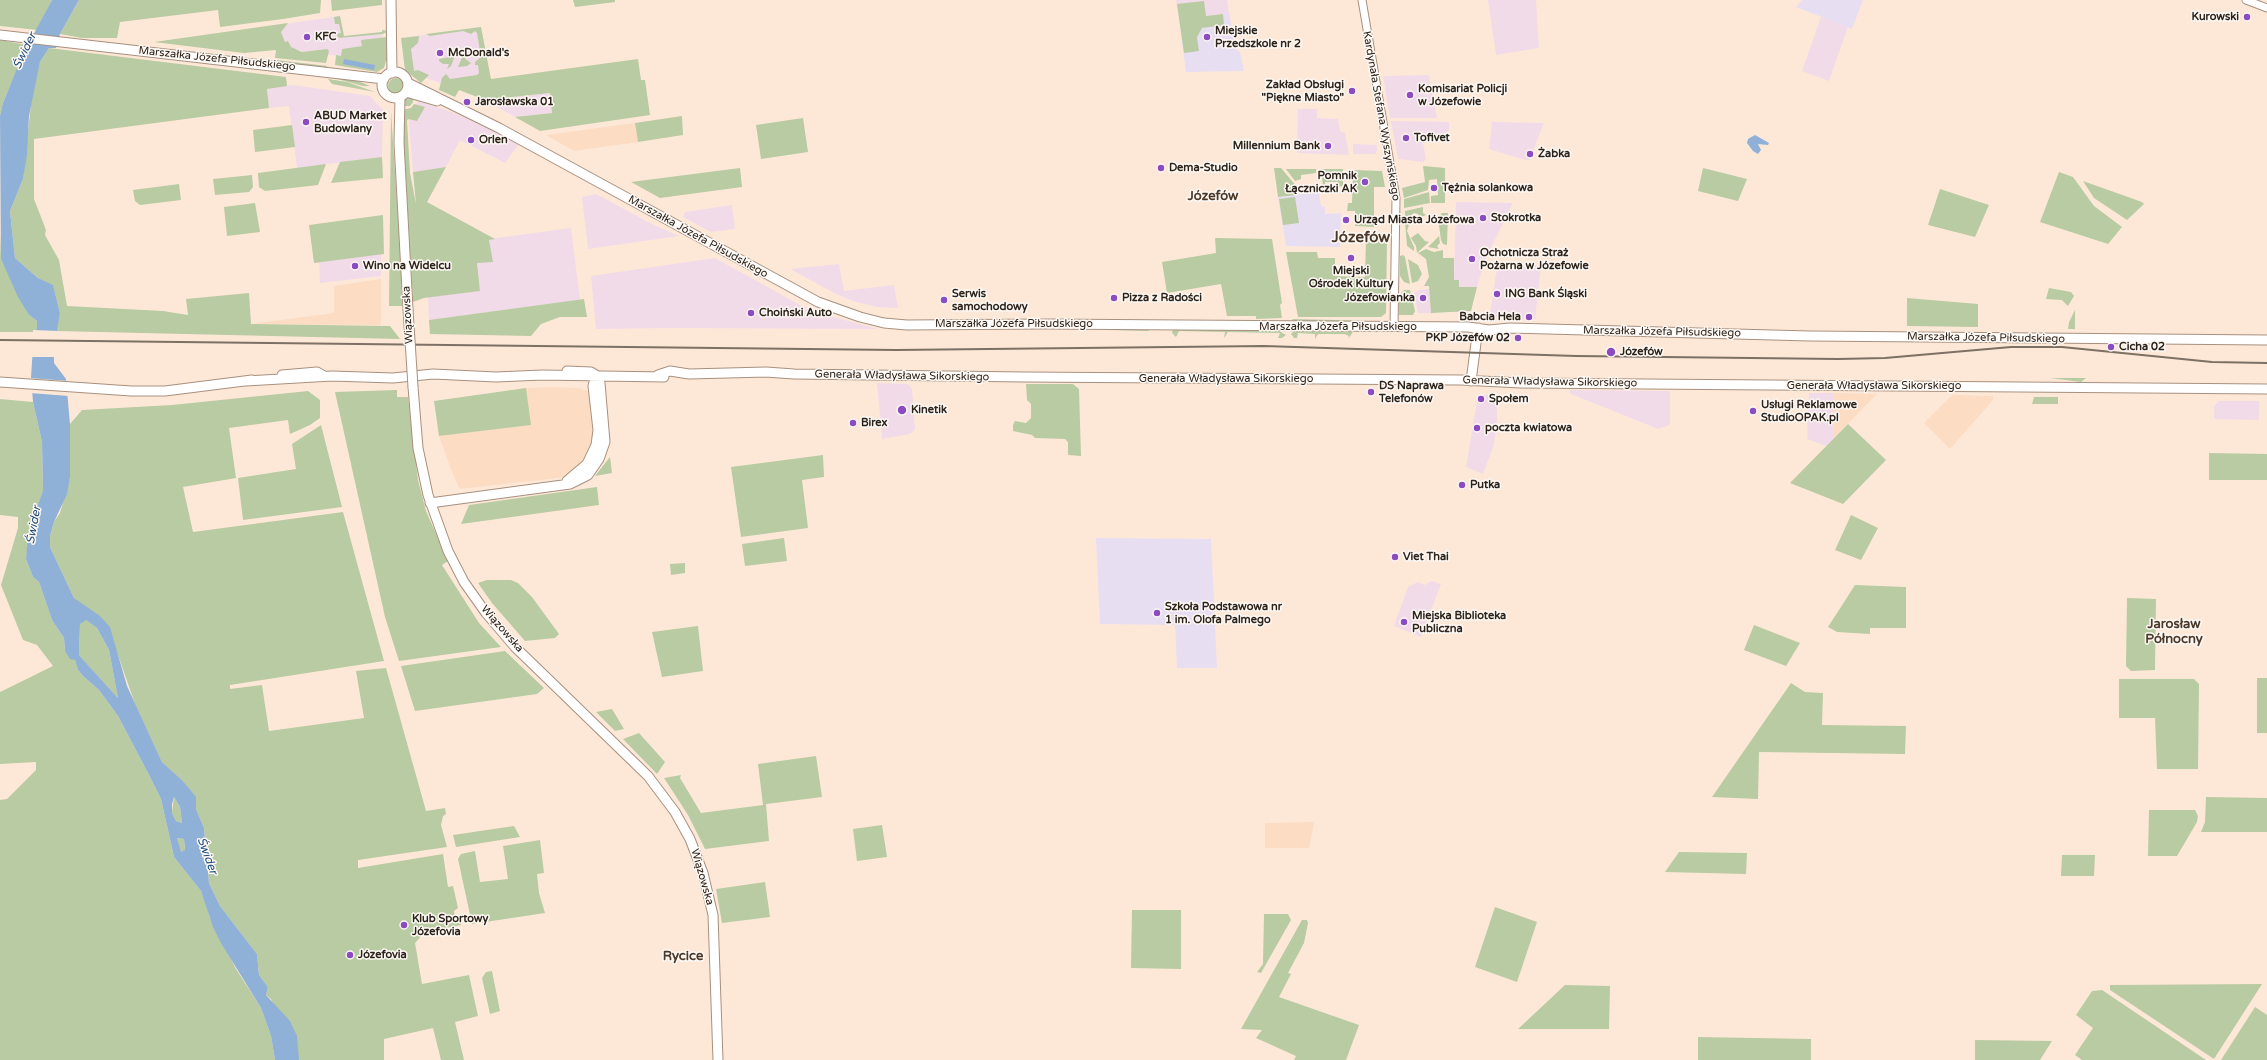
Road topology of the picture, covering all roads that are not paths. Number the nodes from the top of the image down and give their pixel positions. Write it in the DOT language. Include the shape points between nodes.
graph roads {
  1 [pos="391,0"];
  2 [pos="1362,0"];
  3 [pos="2246,0"];
  4 [pos="2267,8"];
  5 [pos="0,35"];
  6 [pos="389,78"];
  7 [pos="401,93"];
  8 [pos="1394,327"];
  9 [pos="1478,328"];
  10 [pos="2267,340"];
  11 [pos="596,375"];
  12 [pos="1471,380"];
  13 [pos="0,382"];
  14 [pos="2267,389"];
  15 [pos="430,503"];
  16 [pos="718,1060"];
  1 -- 6 [label="main road" via="393,34"];
  2 -- 8 [label="street, Kardynała Stefana Wyszyńskiego" via="1396,198"];
  3 -- 4 [label="street"];
  5 -- 6 [label="main road, Marszałka Józefa Piłsudskiego"];
  6 -- 7 [label="main road"];
  6 -- 7 [label="main road" via="405,77"];
  7 -- 8 [label="main road, Marszałka Józefa Piłsudskiego" via="461,109 807,296 831,307 875,321 907,325"];
  7 -- 15 [label="main road, Wiązowska, bridge" via="399,143 412,387 418,448"];
  8 -- 9 [label="main road, Marszałka Józefa Piłsudskiego"];
  9 -- 10 [label="main road, Marszałka Józefa Piłsudskiego" via="1810,336"];
  9 -- 12 [label="main road"];
  11 -- 12 [label="main road, Generała Władysława Sikorskiego" via="679,377 689,374 743,372"];
  11 -- 13 [label="main road, Generała Władysława Sikorskiego" via="411,375 394,378 324,376 319,372 313,372 166,391"];
  11 -- 15 [label="main road" via="600,383 605,433 603,451 588,475 570,484"];
  12 -- 14 [label="main road, Generała Władysława Sikorskiego" via="1481,383"];
  15 -- 16 [label="main road, Wiązowska" via="456,567 486,613 515,647 648,776 684,825 704,873 713,915"];
}
